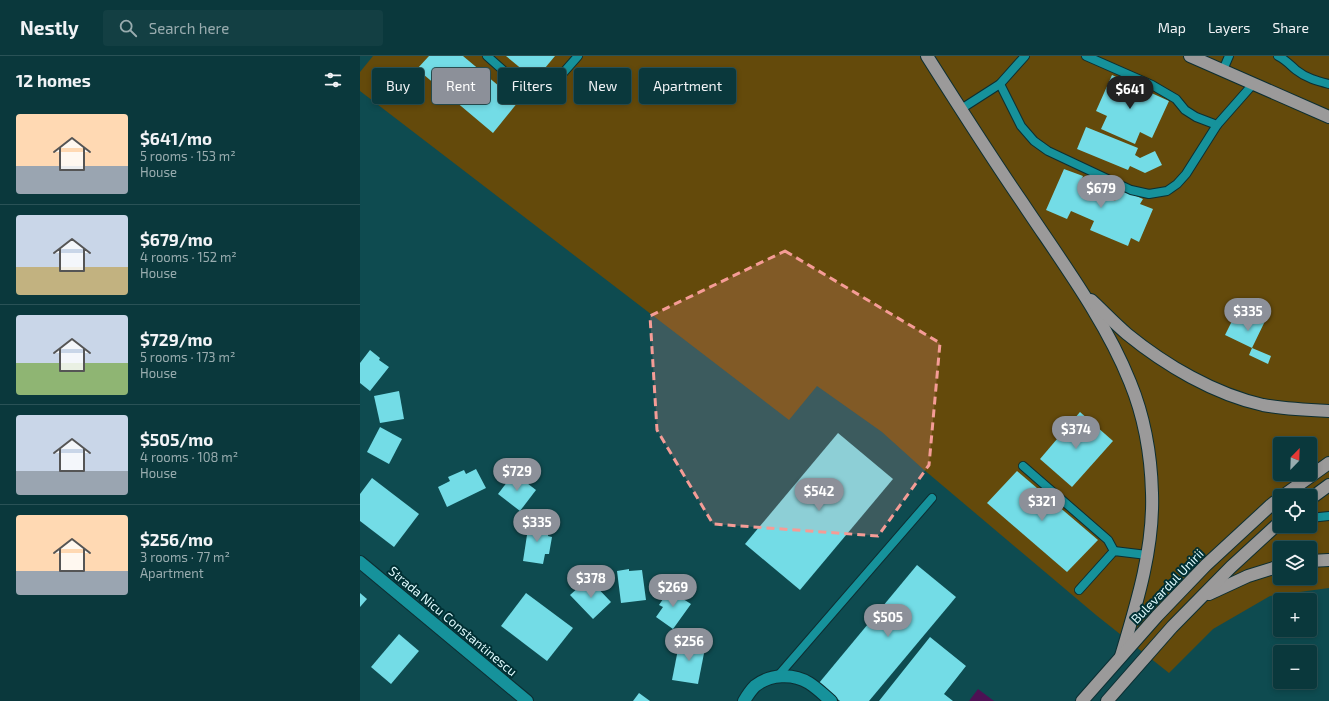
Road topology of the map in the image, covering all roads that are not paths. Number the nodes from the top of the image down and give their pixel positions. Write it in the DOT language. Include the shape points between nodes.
graph roads {
  1 [pos="487,56"];
  2 [pos="578,56"];
  3 [pos="927,56"];
  4 [pos="1026,56"];
  5 [pos="1086,56"];
  6 [pos="1190,56"];
  7 [pos="1229,56"];
  8 [pos="1278,56"];
  9 [pos="1223,70"];
  10 [pos="1254,83"];
  11 [pos="1000,84"];
  12 [pos="1329,84"];
  13 [pos="961,109"];
  14 [pos="1329,117"];
  15 [pos="1217,125"];
  16 [pos="1082,291"];
  17 [pos="1329,411"];
  18 [pos="1329,463"];
  19 [pos="1023,466"];
  20 [pos="1329,485"];
  21 [pos="1293,489"];
  22 [pos="1317,494"];
  23 [pos="932,498"];
  24 [pos="1273,503"];
  25 [pos="1329,516"];
  26 [pos="1317,517"];
  27 [pos="1273,528"];
  28 [pos="1114,551"];
  29 [pos="1147,555"];
  30 [pos="1329,560"];
  31 [pos="1317,561"];
  32 [pos="360,562"];
  33 [pos="1273,568"];
  34 [pos="1079,590"];
  35 [pos="1201,598"];
  36 [pos="1121,656"];
  37 [pos="777,677"];
  38 [pos="527,701"];
  39 [pos="744,701"];
  40 [pos="831,701"];
  41 [pos="1082,701"];
  42 [pos="1107,701"];
  1 -- 2 [label="lane" via="530,94 539,95 549,89"];
  3 -- 13 [label="main road"];
  4 -- 11 [label="lane"];
  5 -- 15 [label="lane" via="1152,85 1176,99 1185,110 1196,117"];
  6 -- 9 [label="main road"];
  7 -- 9 [label="lane"];
  8 -- 12 [label="lane" via="1313,80"];
  9 -- 10 [label="main road"];
  10 -- 14 [label="main road"];
  10 -- 15 [label="lane"];
  11 -- 13 [label="lane"];
  11 -- 15 [label="lane" via="1021,126 1034,141 1048,151 1131,190 1149,194 1167,191 1177,184"];
  13 -- 16 [label="main road"];
  16 -- 17 [label="main road" via="1126,333 1147,349 1181,372 1218,391 1261,404 1297,410"];
  16 -- 29 [label="main road" via="1114,348 1130,382 1141,415 1149,455 1152,493"];
  18 -- 21 [label="main road"];
  19 -- 28 [label="lane" via="1108,540"];
  20 -- 22 [label="main road"];
  23 -- 37 [label="lane"];
  24 -- 36 [label="main road, Bulevardul Unirii" via="1206,565"];
  25 -- 26 [label="lane"];
  27 -- 35 [label="main road"];
  28 -- 29 [label="lane"];
  28 -- 34 [label="lane"];
  29 -- 36 [label="main road" via="1139,597"];
  30 -- 31 [label="main road"];
  32 -- 38 [label="street, Strada Nicu Constantinescu"];
  33 -- 35 [label="main road" via="1248,576"];
  35 -- 42 [label="main road"];
  36 -- 41 [label="main road, Bulevardul Unirii"];
  37 -- 39 [label="street" via="755,686"];
  37 -- 40 [label="street" via="802,679"];
}
